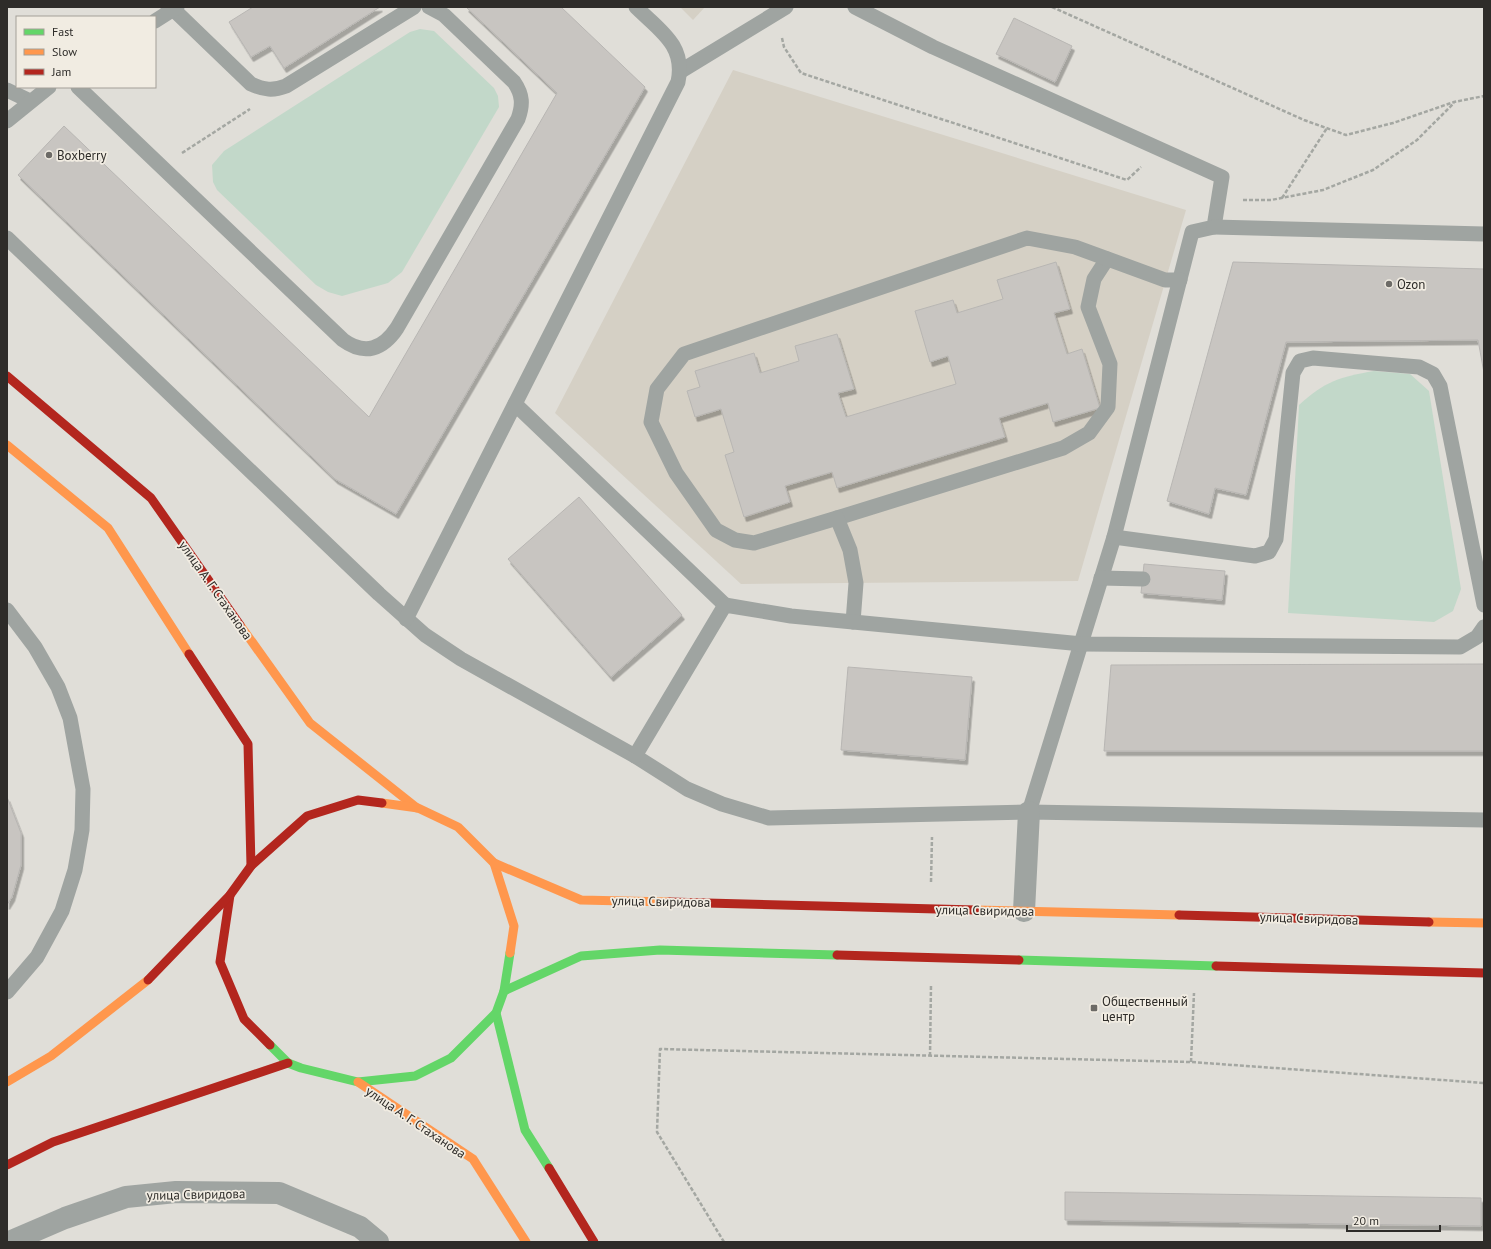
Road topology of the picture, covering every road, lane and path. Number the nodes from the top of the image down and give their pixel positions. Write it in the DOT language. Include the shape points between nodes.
graph roads {
  1 [pos="414,7"];
  2 [pos="429,7"];
  3 [pos="636,7"];
  4 [pos="855,7"];
  5 [pos="1052,7"];
  6 [pos="173,8"];
  7 [pos="780,11"];
  8 [pos="156,20"];
  9 [pos="680,71"];
  10 [pos="286,86"];
  11 [pos="48,88"];
  12 [pos="79,88"];
  13 [pos="7,90"];
  14 [pos="1484,96"];
  15 [pos="30,101"];
  16 [pos="1454,102"];
  17 [pos="7,122"];
  18 [pos="1327,128"];
  19 [pos="1160,149"];
  20 [pos="161,166"];
  21 [pos="1282,198"];
  22 [pos="1218,200"];
  23 [pos="1214,227"];
  24 [pos="1484,234"];
  25 [pos="7,238"];
  26 [pos="1107,259"];
  27 [pos="1180,280"];
  28 [pos="7,376"];
  29 [pos="515,404"];
  30 [pos="7,445"];
  31 [pos="837,518"];
  32 [pos="1114,537"];
  33 [pos="1102,578"];
  34 [pos="1143,579"];
  35 [pos="725,605"];
  36 [pos="1484,605"];
  37 [pos="7,610"];
  38 [pos="406,620"];
  39 [pos="853,622"];
  40 [pos="1484,627"];
  41 [pos="1082,644"];
  42 [pos="634,756"];
  43 [pos="418,808"];
  44 [pos="1029,812"];
  45 [pos="932,814"];
  46 [pos="1484,820"];
  47 [pos="494,863"];
  48 [pos="251,866"];
  49 [pos="230,895"];
  50 [pos="931,908"];
  51 [pos="1024,911"];
  52 [pos="1484,923"];
  53 [pos="1484,973"];
  54 [pos="938,986"];
  55 [pos="504,991"];
  56 [pos="7,992"];
  57 [pos="1187,993"];
  58 [pos="496,1013"];
  59 [pos="930,1056"];
  60 [pos="288,1062"];
  61 [pos="1191,1062"];
  62 [pos="7,1082"];
  63 [pos="358,1082"];
  64 [pos="1484,1083"];
  65 [pos="7,1165"];
  66 [pos="10,1242"];
  67 [pos="378,1242"];
  68 [pos="526,1242"];
  69 [pos="594,1242"];
  70 [pos="724,1242"];
  1 -- 10 [label="lane"];
  2 -- 20 [label="lane" via="444,15 514,82 520,90 521,109 518,119 397,328 378,347 365,349 350,346 342,340"];
  3 -- 9 [label="lane" via="673,44 680,59"];
  4 -- 19 [label="lane" via="933,47"];
  5 -- 18 [label="path"];
  6 -- 8 [label="lane"];
  6 -- 10 [label="lane" via="251,84 268,90"];
  7 -- 9 [label="lane"];
  7 -- 19 [label="path" via="784,47 801,73 1127,180"];
  9 -- 29 [label="lane" via="672,95"];
  10 -- 20 [label="path"];
  11 -- 15 [label="lane"];
  12 -- 20 [label="lane"];
  13 -- 15 [label="lane"];
  14 -- 16 [label="path"];
  15 -- 17 [label="lane"];
  16 -- 18 [label="path" via="1393,123 1346,135"];
  16 -- 21 [label="path" via="1417,140 1373,170 1324,190"];
  18 -- 21 [label="path"];
  19 -- 22 [label="lane" via="1222,177"];
  21 -- 22 [label="path"];
  22 -- 23 [label="lane"];
  23 -- 24 [label="lane"];
  23 -- 27 [label="lane" via="1192,232"];
  25 -- 38 [label="lane"];
  26 -- 27 [label="lane" via="1165,280"];
  26 -- 31 [label="lane" via="1094,280 1088,307 1110,364 1108,407 1089,433 1063,448"];
  26 -- 31 [label="lane" via="1075,247 1027,238 684,354 657,389 651,422 676,473 716,530 734,540 754,543"];
  27 -- 32 [label="lane"];
  28 -- 43 [label="street, улица А. Г. Стаханова" via="151,498 310,723"];
  29 -- 35 [label="lane"];
  29 -- 38 [label="lane"];
  30 -- 48 [label="street" via="108,528 248,744"];
  31 -- 39 [label="lane" via="850,550 856,583"];
  32 -- 33 [label="lane"];
  32 -- 36 [label="lane" via="1255,556 1269,552 1276,539 1293,373 1300,361 1314,358 1419,367 1433,374 1440,386"];
  33 -- 34 [label="lane"];
  33 -- 41 [label="lane"];
  35 -- 39 [label="lane" via="791,616"];
  35 -- 42 [label="lane"];
  37 -- 56 [label="lane" via="35,647 58,687 70,718 83,789 82,830 75,870 62,911 37,957"];
  38 -- 42 [label="lane" via="461,659"];
  39 -- 41 [label="lane"];
  40 -- 41 [label="lane" via="1477,637 1460,648"];
  41 -- 44 [label="lane"];
  42 -- 45 [label="lane" via="687,789 722,804 769,818"];
  43 -- 47 [label="street" via="458,827"];
  43 -- 48 [label="street" via="358,800 307,816"];
  44 -- 45 [label="lane"];
  44 -- 46 [label="lane"];
  44 -- 51 [label="street"];
  45 -- 50 [label="path"];
  47 -- 50 [label="street, улица Свиридова" via="581,900"];
  47 -- 55 [label="street" via="514,926"];
  48 -- 49 [label="street"];
  49 -- 60 [label="street" via="220,962 244,1019"];
  49 -- 62 [label="street" via="148,980 51,1056"];
  50 -- 51 [label="street, улица Свиридова"];
  51 -- 52 [label="street, улица Свиридова"];
  53 -- 55 [label="street" via="660,950 581,956"];
  54 -- 59 [label="path" via="930,985"];
  55 -- 58 [label="street"];
  57 -- 61 [label="path" via="1195,993"];
  58 -- 63 [label="street" via="451,1058 415,1076"];
  58 -- 69 [label="street" via="525,1130"];
  59 -- 61 [label="path"];
  59 -- 70 [label="path" via="660,1049 657,1132"];
  60 -- 63 [label="street" via="301,1068"];
  60 -- 65 [label="street" via="53,1142"];
  61 -- 64 [label="path"];
  63 -- 68 [label="street, улица А. Г. Стаханова" via="472,1159"];
  66 -- 67 [label="street, улица Свиридова" via="65,1218 126,1197 176,1192 279,1193 360,1226"];
}
